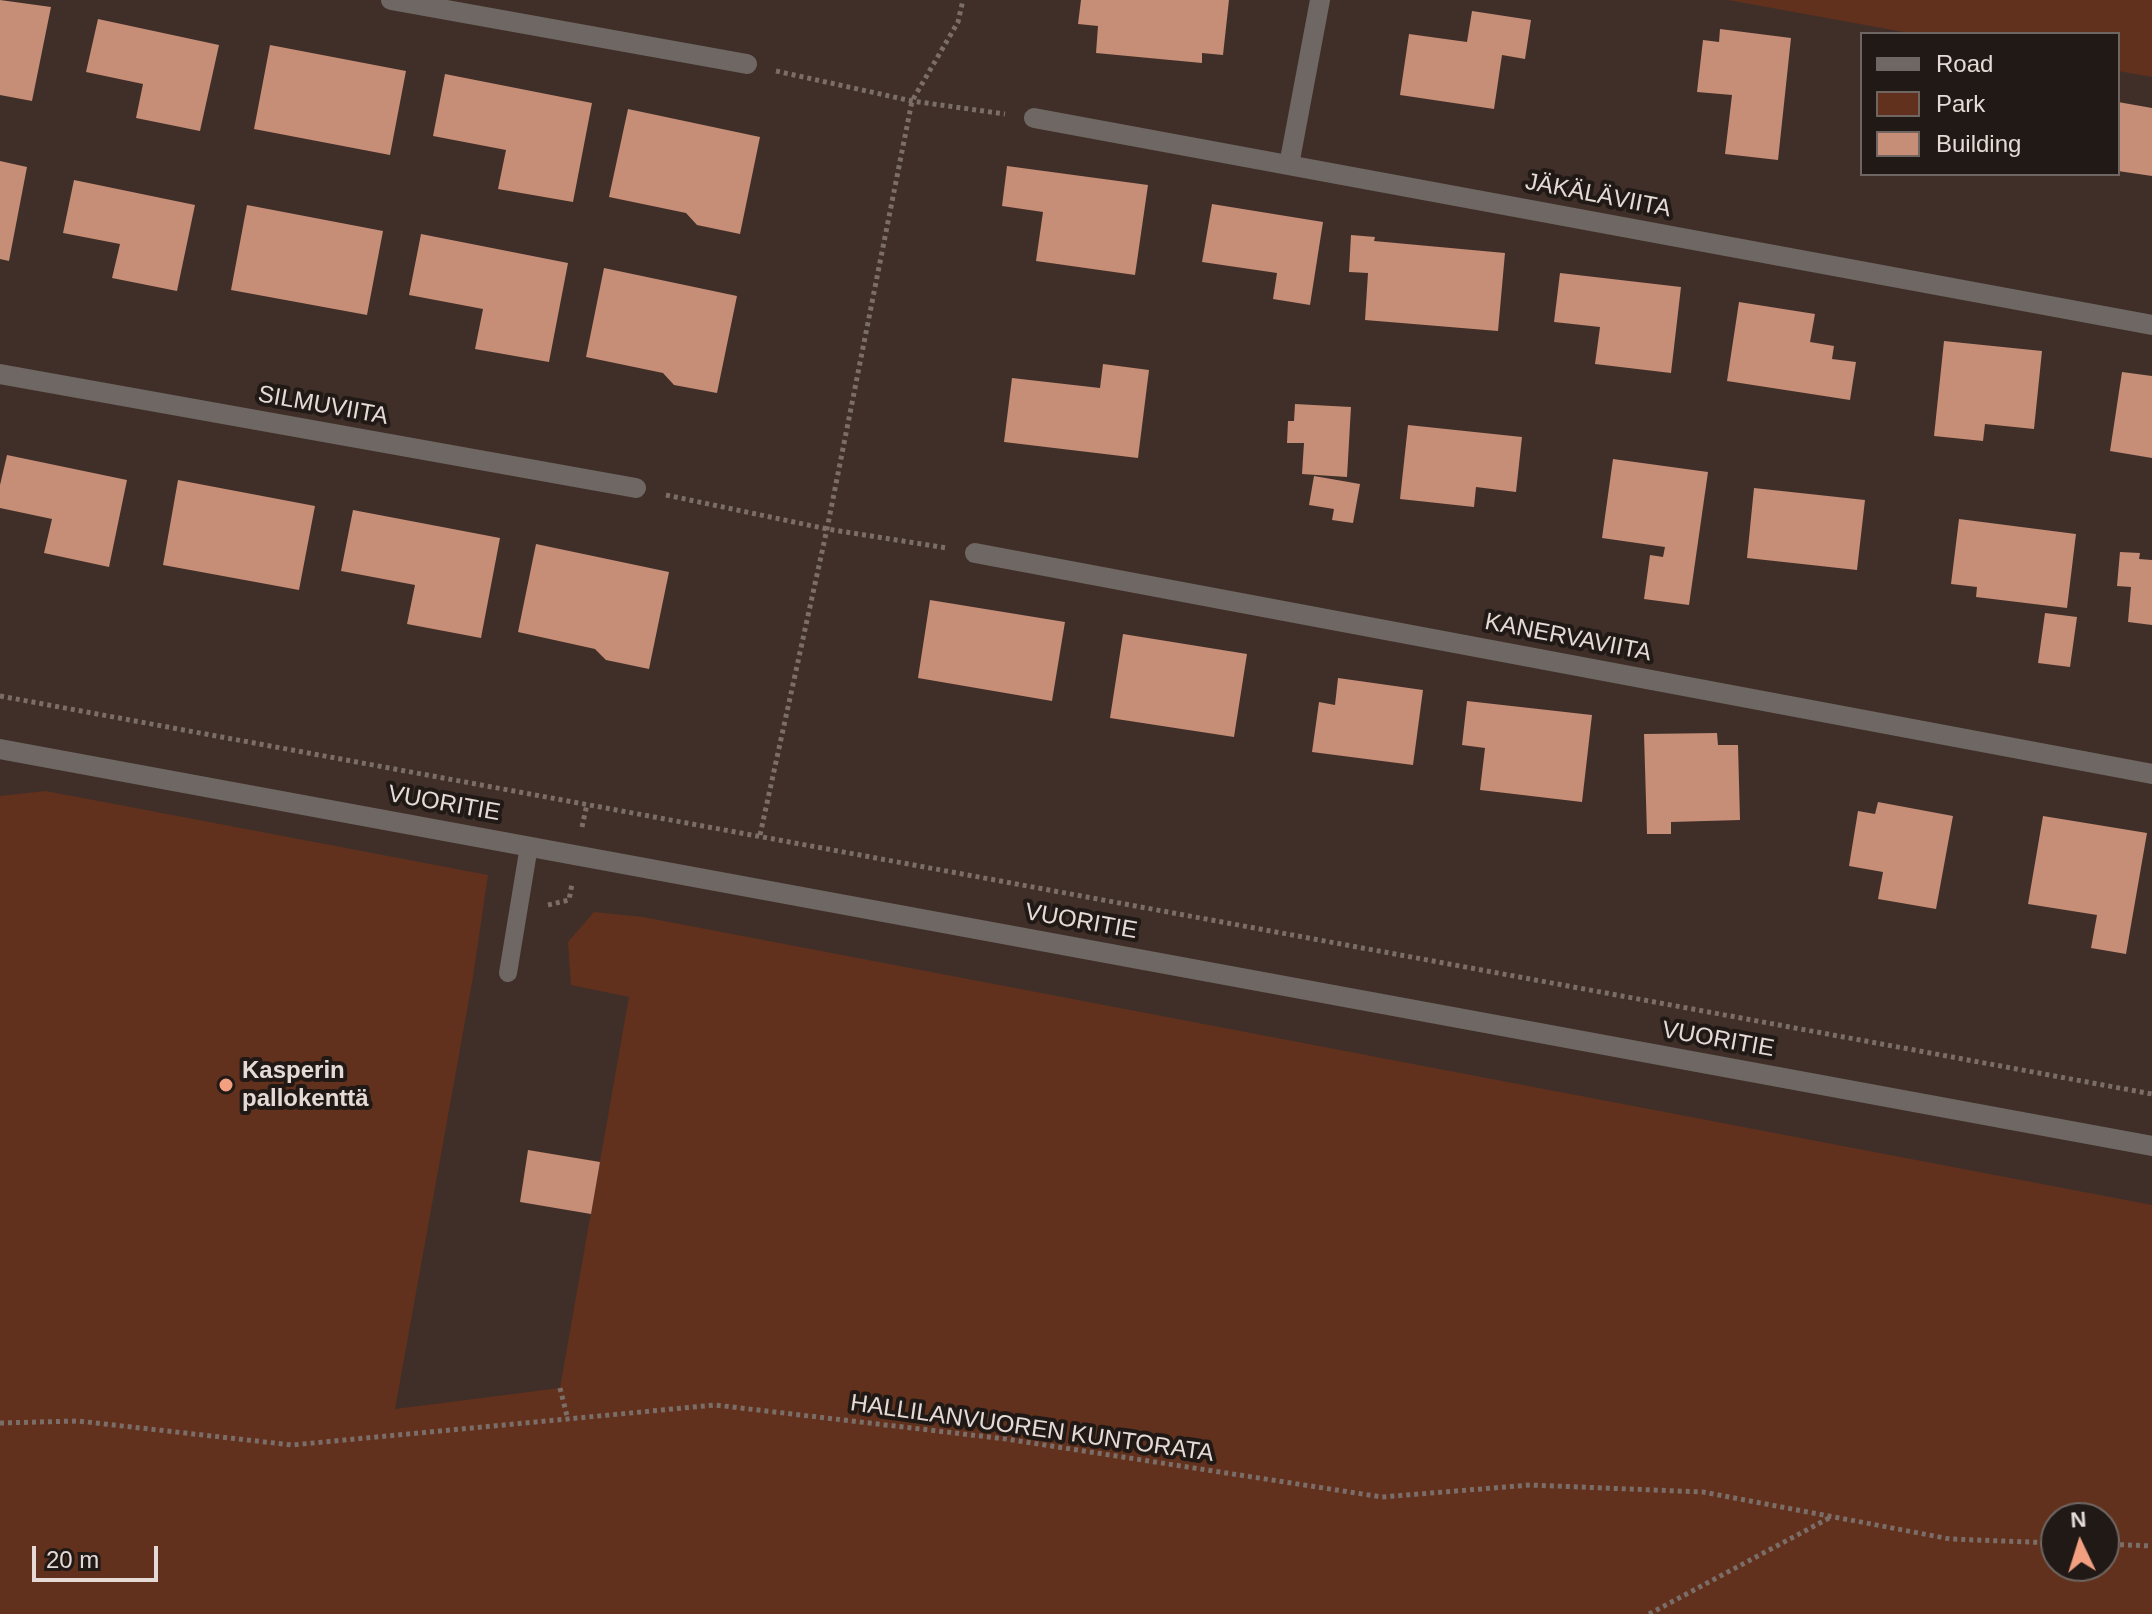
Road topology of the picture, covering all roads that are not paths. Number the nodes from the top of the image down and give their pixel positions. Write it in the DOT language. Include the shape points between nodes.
graph roads {
  1 [pos="391,0"];
  2 [pos="1320,0"];
  3 [pos="747,64"];
  4 [pos="1034,118"];
  5 [pos="1289,165"];
  6 [pos="2152,325"];
  7 [pos="0,374"];
  8 [pos="636,488"];
  9 [pos="975,553"];
  10 [pos="0,749"];
  11 [pos="2152,774"];
  12 [pos="529,846"];
  13 [pos="508,973"];
  14 [pos="2152,1146"];
  1 -- 3 [label="street"];
  2 -- 5 [label="street"];
  4 -- 5 [label="street, JÄKÄLÄVIITA"];
  5 -- 6 [label="street, JÄKÄLÄVIITA"];
  7 -- 8 [label="street, SILMUVIITA"];
  9 -- 11 [label="street, KANERVAVIITA"];
  10 -- 12 [label="street, VUORITIE"];
  12 -- 13 [label="lane"];
  12 -- 14 [label="street, VUORITIE"];
}
